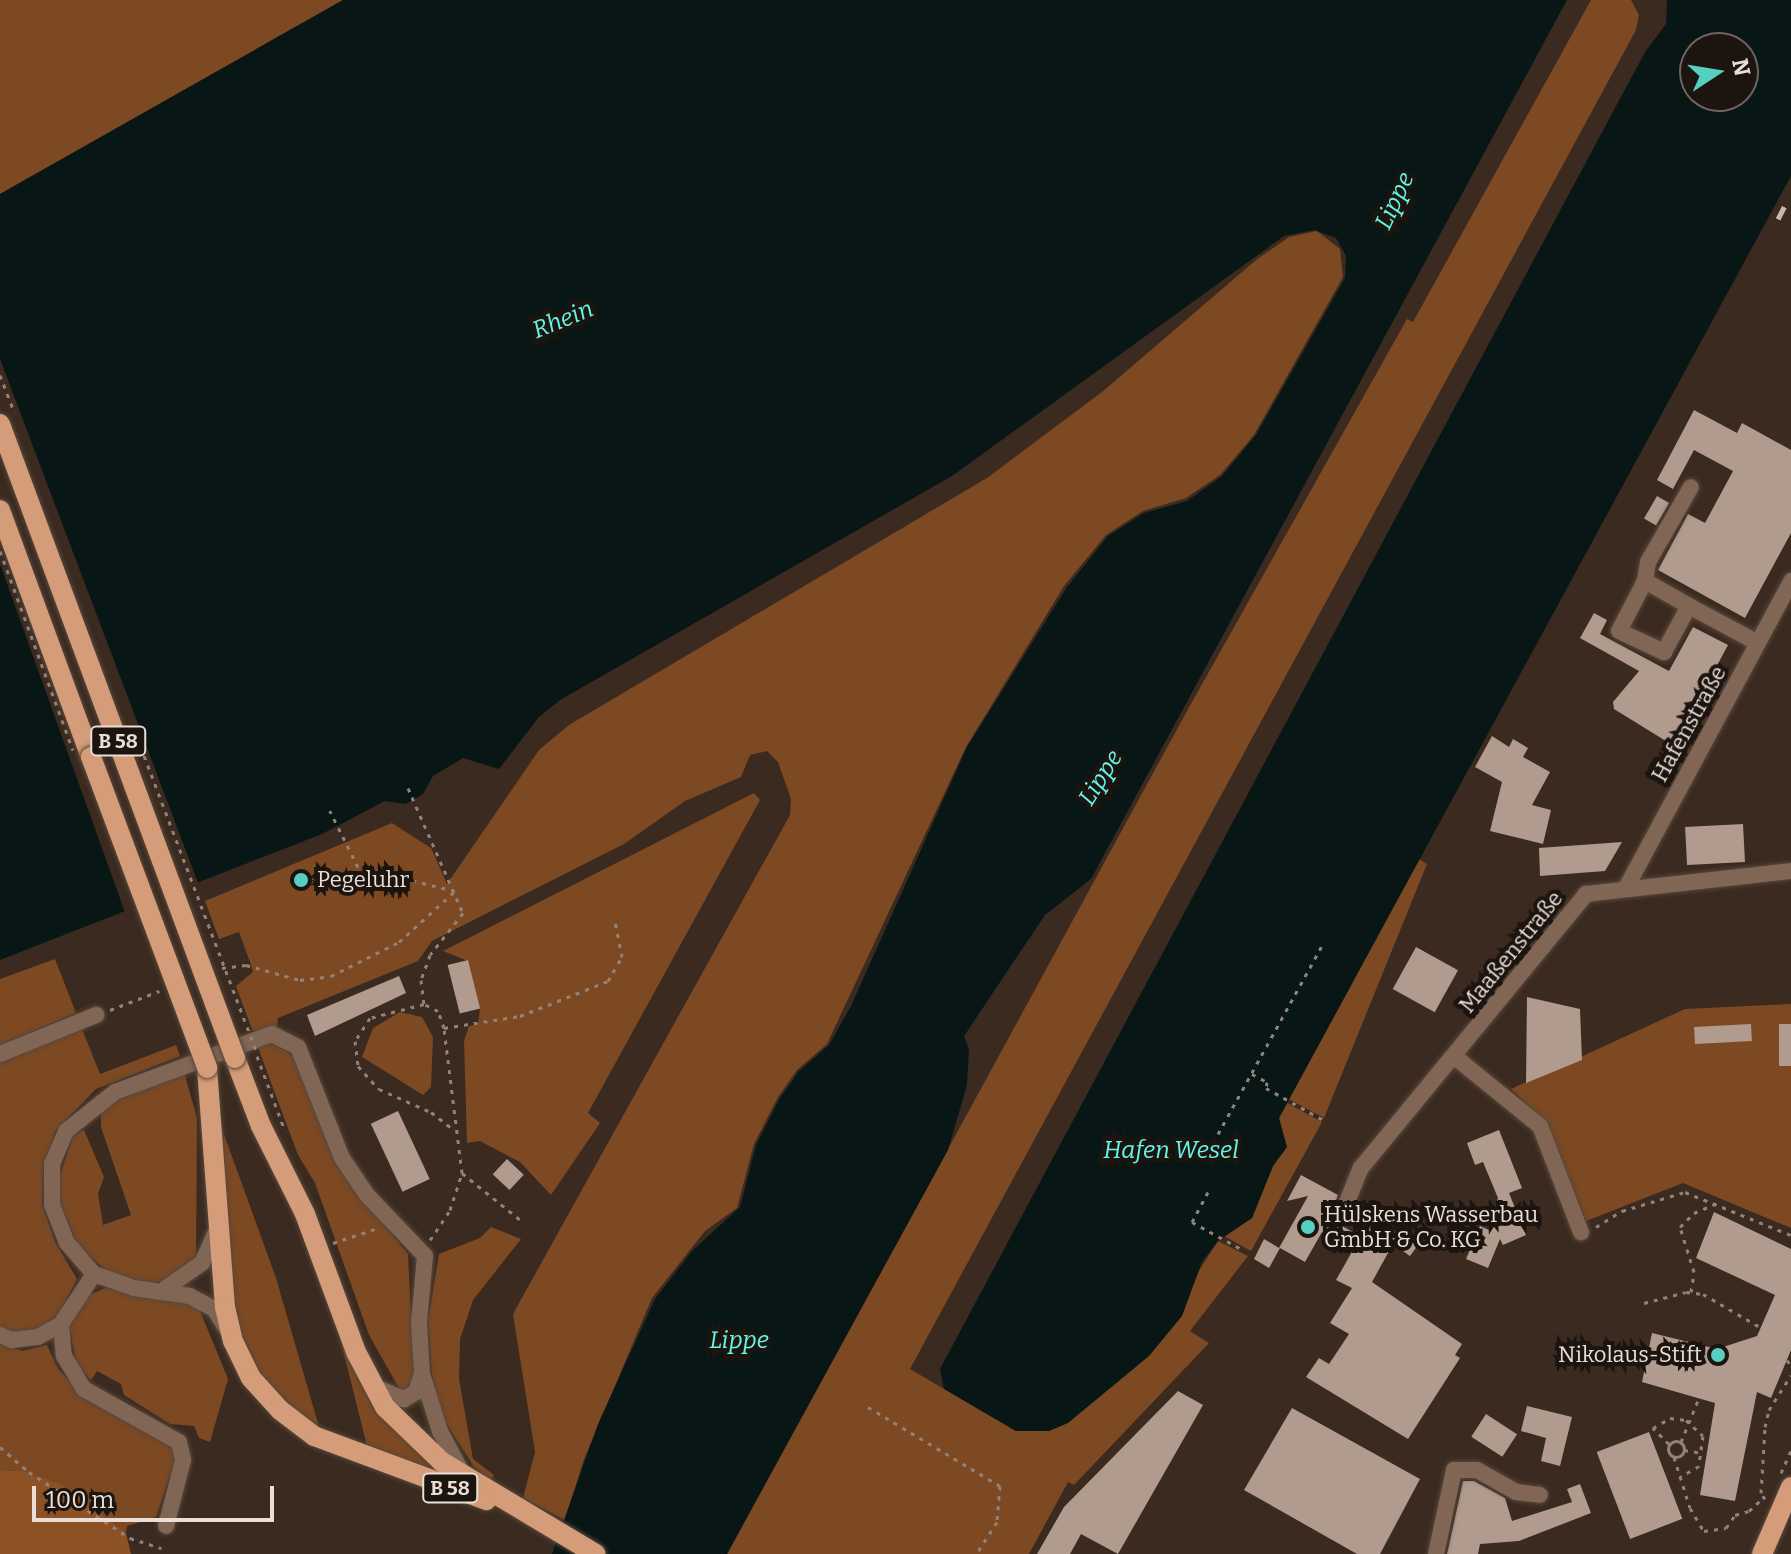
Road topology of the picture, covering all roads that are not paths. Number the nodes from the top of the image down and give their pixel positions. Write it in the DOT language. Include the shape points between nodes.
graph roads {
  1 [pos="0,424"];
  2 [pos="1691,487"];
  3 [pos="0,510"];
  4 [pos="1645,581"];
  5 [pos="1791,581"];
  6 [pos="1689,606"];
  7 [pos="1758,643"];
  8 [pos="1791,871"];
  9 [pos="1626,888"];
  10 [pos="96,1015"];
  11 [pos="0,1054"];
  12 [pos="1455,1057"];
  13 [pos="1347,1202"];
  14 [pos="218,1224"];
  15 [pos="1588,1230"];
  16 [pos="94,1274"];
  17 [pos="166,1288"];
  18 [pos="61,1324"];
  19 [pos="0,1335"];
  20 [pos="233,1341"];
  21 [pos="422,1374"];
  22 [pos="373,1386"];
  23 [pos="464,1476"];
  24 [pos="1791,1487"];
  25 [pos="1540,1495"];
  26 [pos="516,1511"];
  27 [pos="166,1526"];
  28 [pos="596,1554"];
  29 [pos="1436,1554"];
  30 [pos="1762,1554"];
  1 -- 22 [label="main road, B 58, bridge" via="261,1126 305,1214"];
  2 -- 4 [label="street" via="1648,562"];
  3 -- 14 [label="main road, B 58, bridge" via="207,1068"];
  4 -- 6 [label="street"];
  4 -- 6 [label="street" via="1619,631 1664,652"];
  5 -- 7 [label="street, Hafenstraße"];
  6 -- 7 [label="street"];
  7 -- 9 [label="street, Hafenstraße"];
  8 -- 9 [label="street, Maaßenstraße"];
  9 -- 12 [label="street, Maaßenstraße" via="1586,894"];
  10 -- 11 [label="street"];
  12 -- 13 [label="street, Maaßenstraße" via="1361,1168"];
  12 -- 15 [label="street" via="1540,1126"];
  14 -- 17 [label="street" via="202,1263"];
  14 -- 20 [label="main road, B 58"];
  16 -- 17 [label="street" via="134,1288"];
  16 -- 18 [label="street"];
  16 -- 21 [label="street" via="67,1243 52,1205 52,1164 66,1131 115,1092 253,1039 287,1037 298,1047 342,1158 367,1195 421,1247 428,1267 419,1322"];
  17 -- 20 [label="street" via="214,1309"];
  18 -- 19 [label="street" via="38,1337 12,1340"];
  18 -- 27 [label="street" via="64,1356 84,1389 179,1442 183,1460"];
  20 -- 26 [label="main road, B 58" via="266,1397 314,1436"];
  21 -- 22 [label="street" via="416,1392 404,1399"];
  21 -- 23 [label="street" via="440,1431"];
  22 -- 23 [label="main road, B 58" via="408,1434"];
  23 -- 26 [label="main road, B 58"];
  24 -- 30 [label="main road"];
  25 -- 29 [label="street" via="1516,1492 1477,1470 1454,1470"];
  26 -- 28 [label="main road, B 58"];
}
